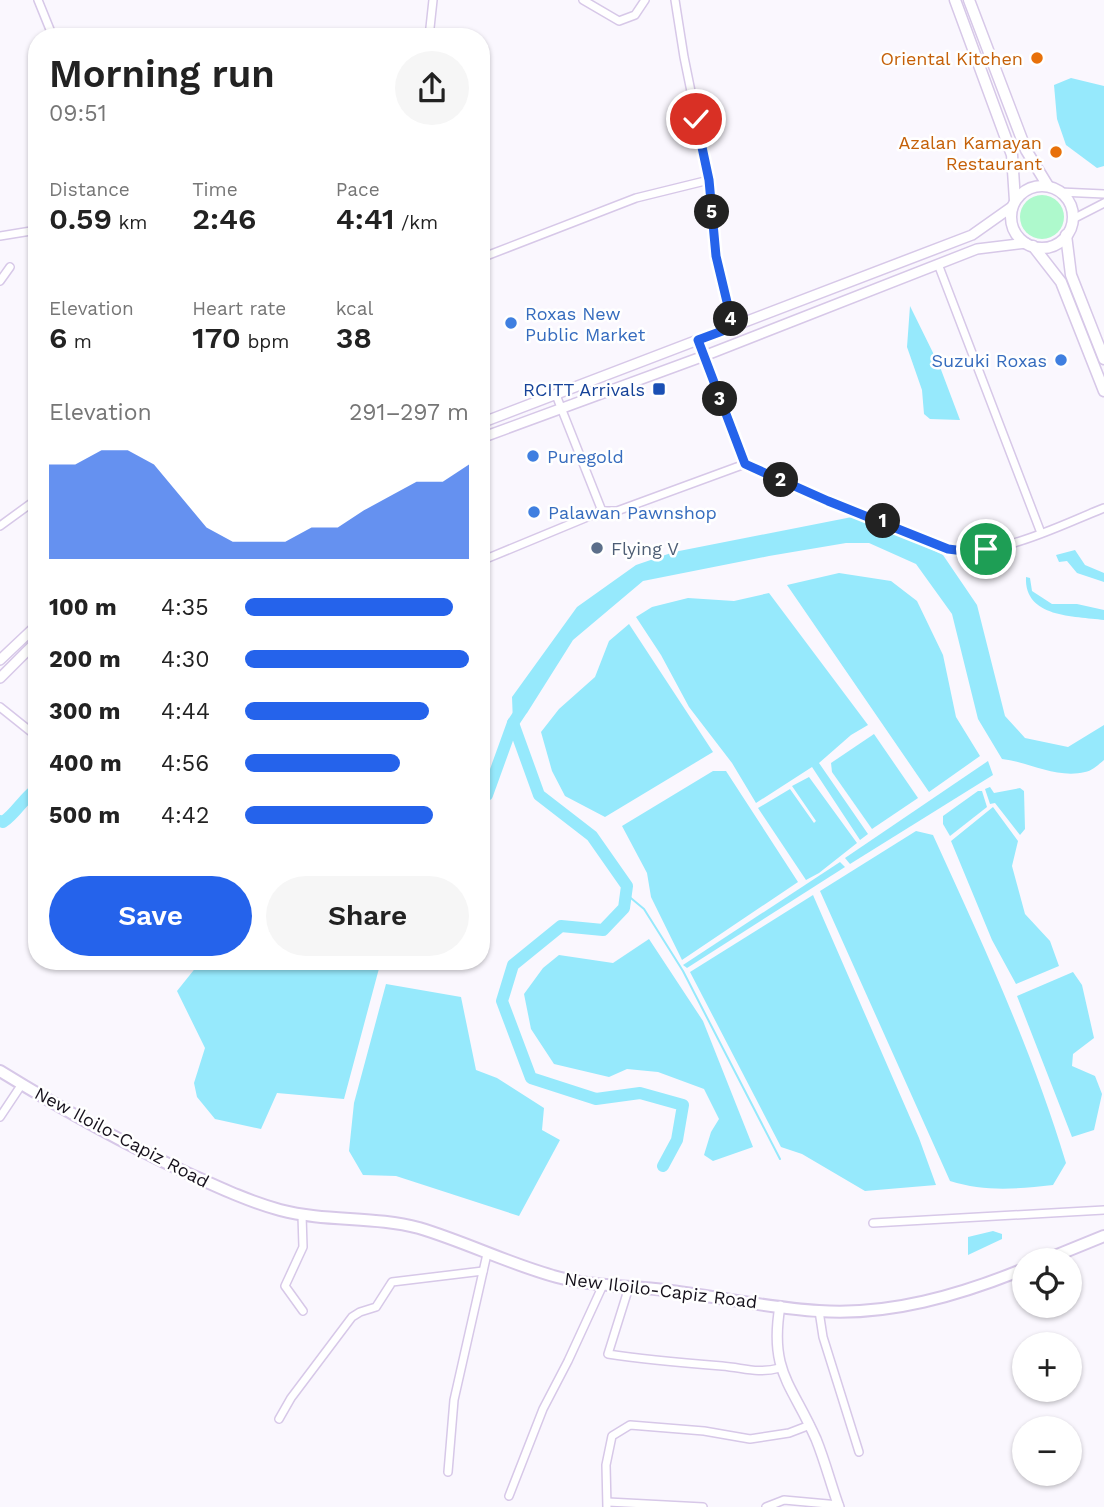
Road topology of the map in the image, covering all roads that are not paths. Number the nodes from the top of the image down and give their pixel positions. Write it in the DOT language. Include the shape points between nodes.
graph roads {
  1 [pos="38,0"];
  2 [pos="433,0"];
  3 [pos="583,0"];
  4 [pos="646,0"];
  5 [pos="675,0"];
  6 [pos="955,0"];
  7 [pos="969,0"];
  8 [pos="49,28"];
  9 [pos="430,28"];
  10 [pos="709,180"];
  11 [pos="1048,187"];
  12 [pos="1060,192"];
  13 [pos="1104,194"];
  14 [pos="1014,204"];
  15 [pos="1104,204"];
  16 [pos="1073,219"];
  17 [pos="28,231"];
  18 [pos="1066,235"];
  19 [pos="0,236"];
  20 [pos="1029,245"];
  21 [pos="490,255"];
  22 [pos="938,264"];
  23 [pos="10,267"];
  24 [pos="0,281"];
  25 [pos="733,327"];
  26 [pos="698,340"];
  27 [pos="704,356"];
  28 [pos="1104,359"];
  29 [pos="1104,391"];
  30 [pos="556,395"];
  31 [pos="561,410"];
  32 [pos="490,420"];
  33 [pos="490,435"];
  34 [pos="745,464"];
  35 [pos="28,506"];
  36 [pos="1104,508"];
  37 [pos="602,511"];
  38 [pos="0,526"];
  39 [pos="1041,533"];
  40 [pos="490,557"];
  41 [pos="28,634"];
  42 [pos="28,650"];
  43 [pos="0,660"];
  44 [pos="0,678"];
  45 [pos="0,706"];
  46 [pos="28,729"];
  47 [pos="0,1071"];
  48 [pos="22,1084"];
  49 [pos="0,1116"];
  50 [pos="1104,1210"];
  51 [pos="302,1215"];
  52 [pos="873,1223"];
  53 [pos="1104,1236"];
  54 [pos="1074,1248"];
  55 [pos="487,1254"];
  56 [pos="483,1271"];
  57 [pos="1012,1273"];
  58 [pos="603,1285"];
  59 [pos="629,1287"];
  60 [pos="780,1306"];
  61 [pos="303,1311"];
  62 [pos="819,1311"];
  63 [pos="780,1368"];
  64 [pos="279,1419"];
  65 [pos="810,1425"];
  66 [pos="859,1452"];
  67 [pos="448,1472"];
  68 [pos="509,1496"];
  69 [pos="608,1505"];
  70 [pos="839,1506"];
  71 [pos="703,1507"];
  72 [pos="766,1507"];
  1 -- 8 [label="street"];
  2 -- 9 [label="street"];
  3 -- 4 [label="street" via="619,21 635,15"];
  5 -- 10 [label="street"];
  6 -- 14 [label="main road" via="1012,155"];
  7 -- 11 [label="main road" via="1026,150"];
  10 -- 21 [label="street" via="636,198"];
  10 -- 25 [label="street" via="716,256"];
  11 -- 12 [label="main road"];
  11 -- 14 [label="main road" via="1030,188"];
  12 -- 13 [label="street"];
  12 -- 16 [label="main road"];
  14 -- 20 [label="main road" via="1013,227"];
  14 -- 25 [label="street" via="972,236"];
  15 -- 16 [label="street"];
  16 -- 18 [label="main road"];
  17 -- 19 [label="street"];
  18 -- 20 [label="main road" via="1051,246"];
  18 -- 28 [label="main road" via="1071,275"];
  20 -- 22 [label="street" via="977,249"];
  20 -- 29 [label="main road" via="1061,282"];
  22 -- 27 [label="street"];
  22 -- 39 [label="street"];
  23 -- 24 [label="street"];
  25 -- 26 [label="street"];
  26 -- 27 [label="street"];
  26 -- 30 [label="street"];
  27 -- 31 [label="street"];
  27 -- 34 [label="street"];
  30 -- 31 [label="street"];
  30 -- 32 [label="street"];
  31 -- 33 [label="street"];
  31 -- 37 [label="street"];
  34 -- 37 [label="street" via="617,511"];
  34 -- 39 [label="street" via="948,549 986,549"];
  35 -- 38 [label="street"];
  36 -- 39 [label="street"];
  37 -- 40 [label="street"];
  41 -- 43 [label="street"];
  42 -- 44 [label="street"];
  45 -- 46 [label="street"];
  47 -- 48 [label="highway, New Iloilo-Capiz Road"];
  48 -- 49 [label="street"];
  48 -- 51 [label="highway, New Iloilo-Capiz Road" via="185,1172 255,1202"];
  50 -- 52 [label="street"];
  51 -- 55 [label="highway, New Iloilo-Capiz Road" via="399,1223"];
  51 -- 61 [label="street" via="303,1247 285,1286"];
  53 -- 54 [label="highway"];
  55 -- 56 [label="street"];
  55 -- 58 [label="highway, New Iloilo-Capiz Road" via="559,1278"];
  56 -- 64 [label="street" via="392,1282 376,1307 352,1317"];
  56 -- 67 [label="street" via="454,1400"];
  57 -- 62 [label="highway, New Iloilo-Capiz Road" via="907,1305"];
  58 -- 59 [label="highway, New Iloilo-Capiz Road"];
  58 -- 68 [label="street" via="543,1409"];
  59 -- 60 [label="highway, New Iloilo-Capiz Road"];
  59 -- 63 [label="street" via="608,1354 761,1373"];
  60 -- 62 [label="highway, New Iloilo-Capiz Road"];
  60 -- 63 [label="street" via="776,1332"];
  62 -- 66 [label="street"];
  63 -- 65 [label="street"];
  65 -- 69 [label="street" via="750,1440 630,1425 612,1436 606,1465"];
  65 -- 70 [label="street"];
  69 -- 71 [label="street"];
  70 -- 72 [label="street" via="784,1500"];
}
